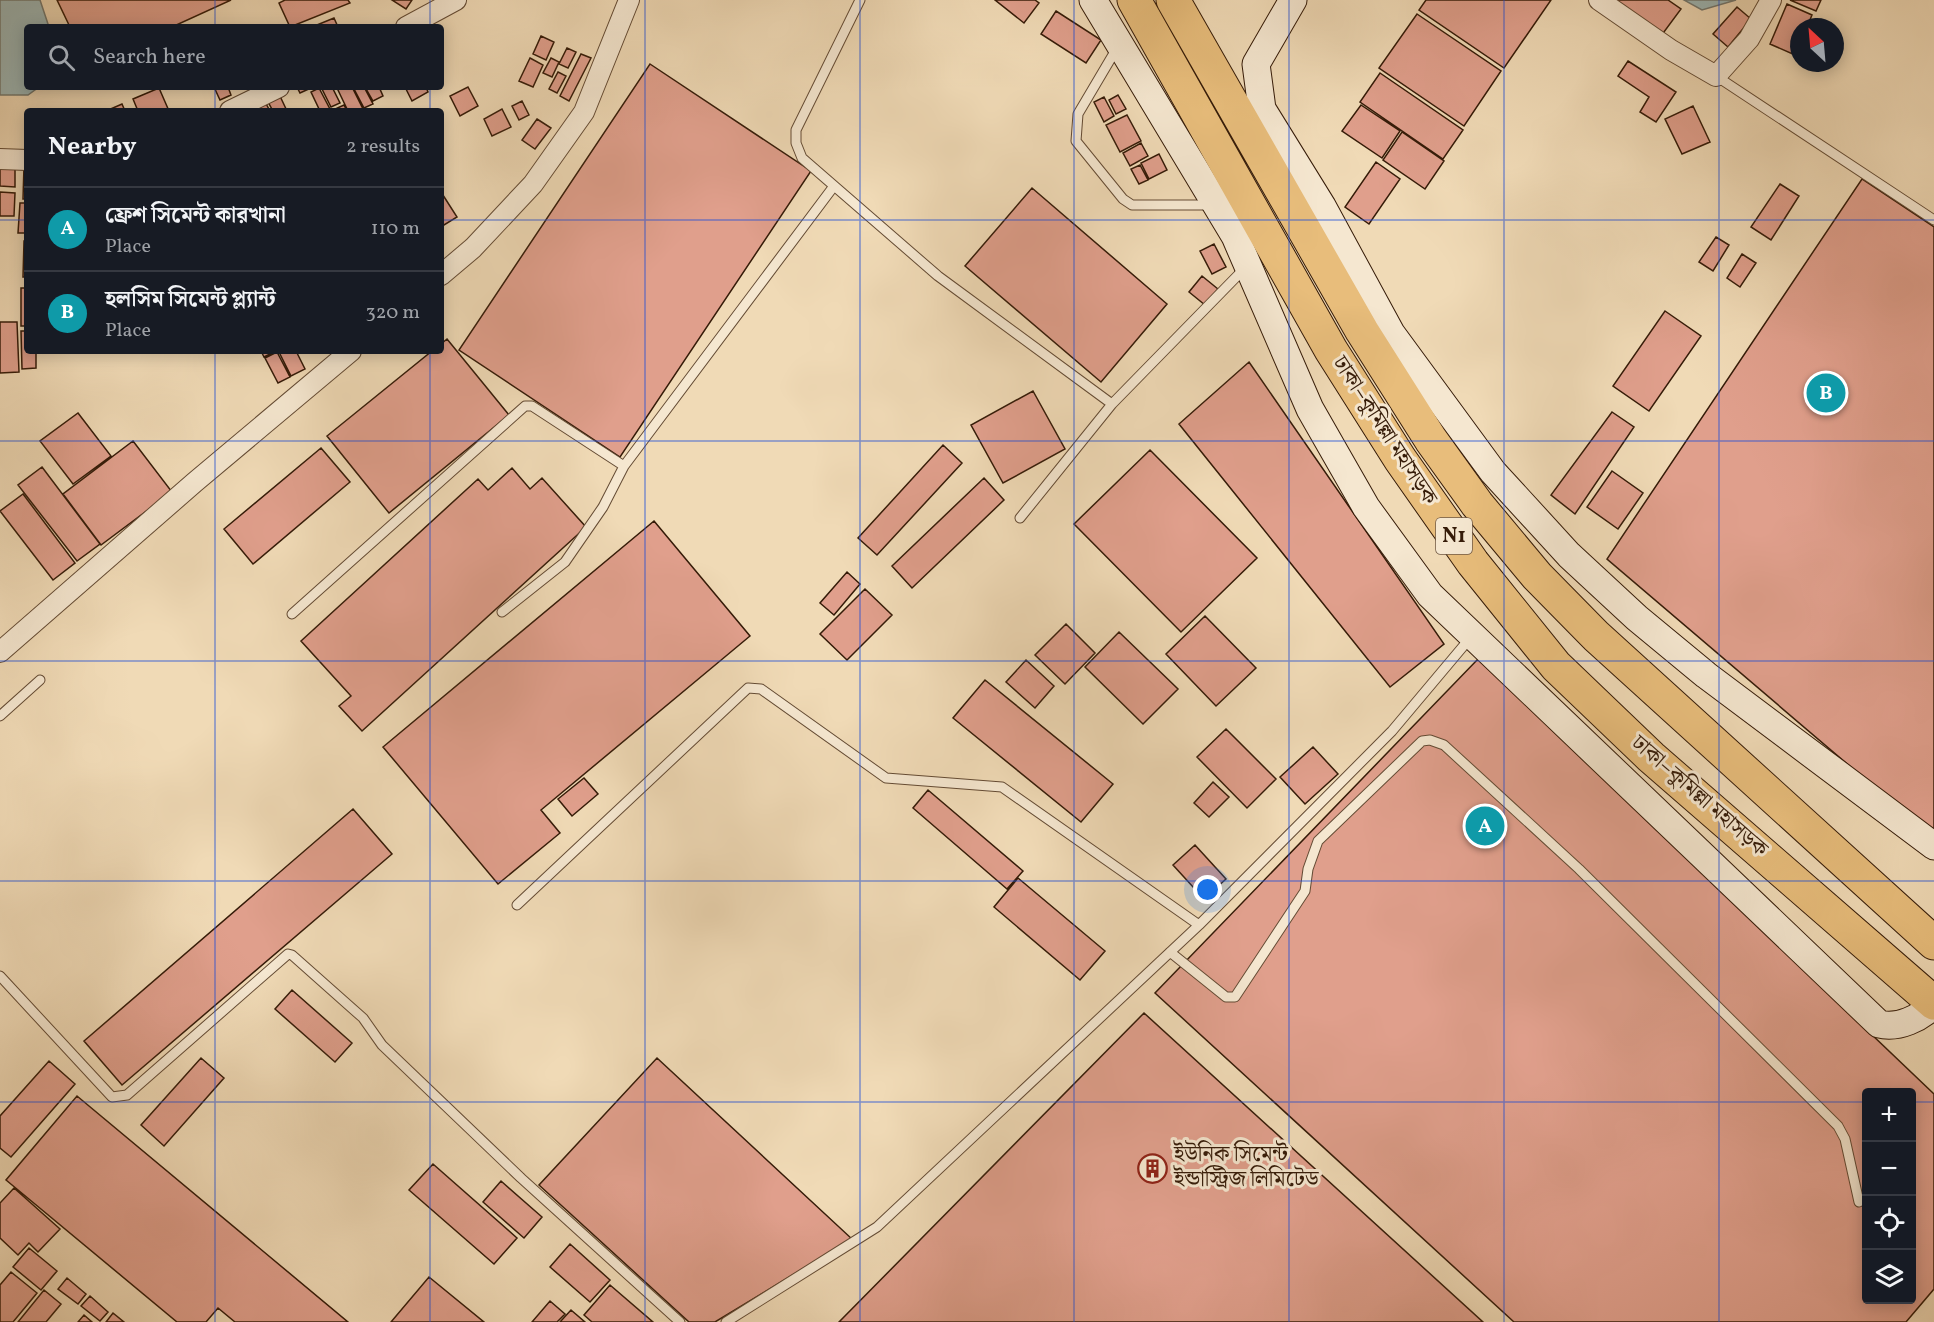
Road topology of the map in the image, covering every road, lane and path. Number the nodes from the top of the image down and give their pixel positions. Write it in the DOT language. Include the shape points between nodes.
graph roads {
  1 [pos="456,0"];
  2 [pos="629,0"];
  3 [pos="860,0"];
  4 [pos="1094,0"];
  5 [pos="1134,0"];
  6 [pos="1173,0"];
  7 [pos="1293,0"];
  8 [pos="1599,0"];
  9 [pos="1771,0"];
  10 [pos="412,24"];
  11 [pos="1120,44"];
  12 [pos="1716,76"];
  13 [pos="273,90"];
  14 [pos="236,108"];
  15 [pos="0,159"];
  16 [pos="24,160"];
  17 [pos="834,186"];
  18 [pos="1216,205"];
  19 [pos="1934,220"];
  20 [pos="1247,266"];
  21 [pos="444,272"];
  22 [pos="348,354"];
  23 [pos="1112,404"];
  24 [pos="624,466"];
  25 [pos="1020,518"];
  26 [pos="502,612"];
  27 [pos="292,614"];
  28 [pos="1472,635"];
  29 [pos="0,652"];
  30 [pos="40,680"];
  31 [pos="0,716"];
  32 [pos="1934,846"];
  33 [pos="517,905"];
  34 [pos="1198,925"];
  35 [pos="1931,940"];
  36 [pos="1170,952"];
  37 [pos="0,976"];
  38 [pos="1934,1004"];
  39 [pos="1859,1202"];
  40 [pos="680,1322"];
  41 [pos="726,1322"];
  1 -- 10 [label="street"];
  2 -- 21 [label="street" via="584,112 533,184 473,248"];
  3 -- 17 [label="lane" via="796,130 802,158"];
  4 -- 11 [label="street"];
  5 -- 38 [label="highway, ঢাকা–কুমিল্লা মহাসড়ক / N1" via="1331,350 1400,459 1473,563 1556,666 1651,757"];
  6 -- 35 [label="highway, ঢাকা–কুমিল্লা মহাসড়ক / N1" via="1362,331 1477,504 1596,636"];
  7 -- 32 [label="street" via="1256,64 1262,109 1322,206 1391,333 1493,472 1569,555 1637,618 1706,675"];
  8 -- 12 [label="street" via="1671,51"];
  9 -- 12 [label="street" via="1749,39"];
  11 -- 18 [label="street"];
  11 -- 18 [label="lane" via="1078,114 1076,141 1132,205"];
  12 -- 19 [label="lane"];
  13 -- 14 [label="street"];
  15 -- 16 [label="street"];
  17 -- 23 [label="lane" via="938,276"];
  17 -- 24 [label="lane"];
  18 -- 20 [label="street"];
  20 -- 23 [label="lane"];
  20 -- 28 [label="street" via="1310,409 1366,507 1430,595"];
  22 -- 29 [label="street"];
  23 -- 25 [label="lane"];
  24 -- 26 [label="lane" via="603,507 565,562"];
  24 -- 27 [label="lane" via="532,406 525,406"];
  28 -- 34 [label="lane" via="1392,730"];
  28 -- 38 [label="street" via="1879,1024 1890,1027 1908,1021"];
  30 -- 31 [label="lane"];
  33 -- 34 [label="lane" via="748,688 761,689 886,778 1002,788"];
  34 -- 36 [label="lane"];
  36 -- 39 [label="lane" via="1226,997 1235,997 1305,891 1318,841 1422,741 1444,744 1579,869 1838,1126 1845,1139"];
  36 -- 41 [label="lane" via="878,1227"];
  37 -- 40 [label="lane" via="112,1097 127,1095 288,954 292,955 363,1018 382,1045 521,1178"];
}
